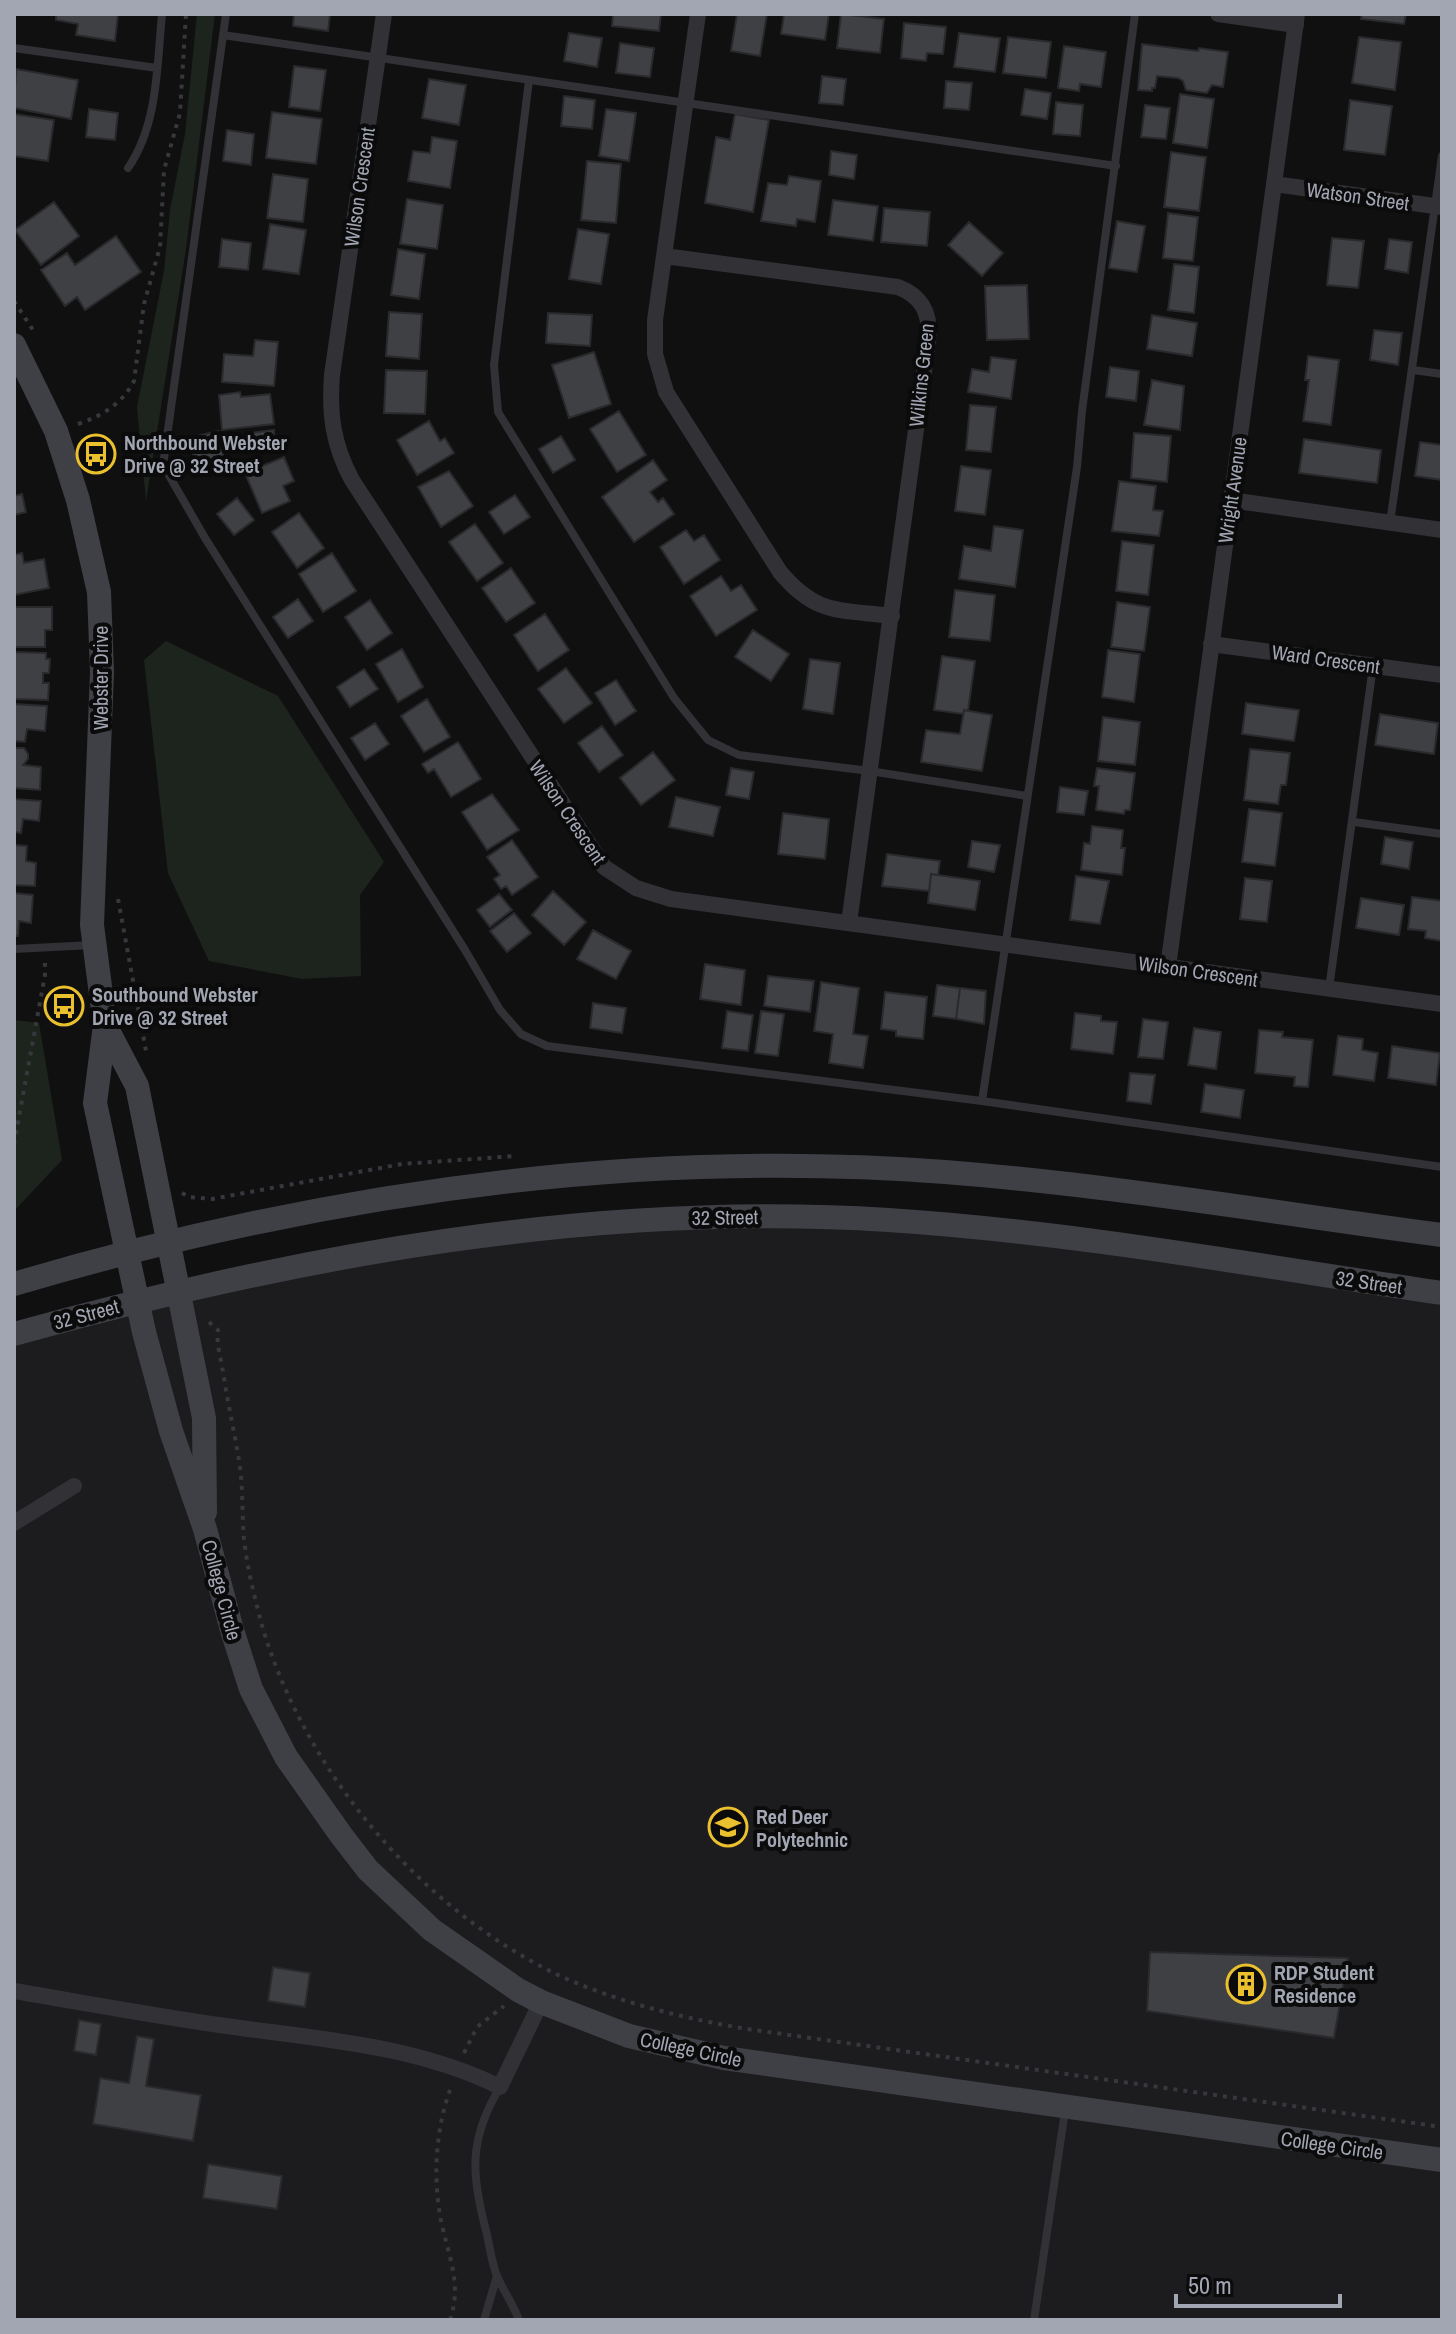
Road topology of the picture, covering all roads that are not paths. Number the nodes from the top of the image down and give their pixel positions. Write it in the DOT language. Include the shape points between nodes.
graph roads {
  1 [pos="162,14"];
  2 [pos="226,14"];
  3 [pos="384,14"];
  4 [pos="698,14"];
  5 [pos="1135,14"];
  6 [pos="1218,14"];
  7 [pos="1297,19"];
  8 [pos="223,35"];
  9 [pos="14,48"];
  10 [pos="378,58"];
  11 [pos="157,68"];
  12 [pos="529,80"];
  13 [pos="685,102"];
  14 [pos="1442,156"];
  15 [pos="1116,166"];
  16 [pos="128,168"];
  17 [pos="1274,184"];
  18 [pos="1438,207"];
  19 [pos="664,256"];
  20 [pos="14,345"];
  21 [pos="1413,370"];
  22 [pos="1442,374"];
  23 [pos="1230,500"];
  24 [pos="1390,523"];
  25 [pos="1442,530"];
  26 [pos="892,616"];
  27 [pos="1211,644"];
  28 [pos="1373,666"];
  29 [pos="1442,675"];
  30 [pos="870,771"];
  31 [pos="1027,796"];
  32 [pos="1354,822"];
  33 [pos="1442,834"];
  34 [pos="849,923"];
  35 [pos="94,945"];
  36 [pos="1004,945"];
  37 [pos="14,949"];
  38 [pos="1168,967"];
  39 [pos="1329,989"];
  40 [pos="1442,1004"];
  41 [pos="105,1025"];
  42 [pos="982,1101"];
  43 [pos="1442,1167"];
  44 [pos="1442,1235"];
  45 [pos="166,1241"];
  46 [pos="125,1251"];
  47 [pos="14,1284"];
  48 [pos="176,1291"];
  49 [pos="1442,1293"];
  50 [pos="136,1300"];
  51 [pos="14,1334"];
  52 [pos="74,1486"];
  53 [pos="14,1523"];
  54 [pos="205,1529"];
  55 [pos="14,1991"];
  56 [pos="541,2002"];
  57 [pos="500,2087"];
  58 [pos="1065,2107"];
  59 [pos="1442,2160"];
  60 [pos="497,2276"];
  61 [pos="484,2320"];
  62 [pos="519,2320"];
  63 [pos="1034,2320"];
  1 -- 11 [label="lane"];
  2 -- 8 [label="lane"];
  3 -- 10 [label="street, Wilson Crescent"];
  4 -- 13 [label="street"];
  5 -- 15 [label="lane"];
  6 -- 7 [label="street"];
  7 -- 17 [label="street, Wright Avenue"];
  8 -- 10 [label="lane"];
  8 -- 42 [label="lane" via="163,465 500,1010 521,1034 547,1046"];
  9 -- 11 [label="lane"];
  10 -- 12 [label="lane"];
  10 -- 34 [label="street, Wilson Crescent" via="332,375 330,412 343,462 604,867 655,895"];
  11 -- 16 [label="lane" via="148,125"];
  12 -- 13 [label="lane"];
  12 -- 30 [label="lane" via="494,365 498,412 674,698 708,740 739,755"];
  13 -- 15 [label="lane"];
  13 -- 19 [label="street"];
  14 -- 18 [label="lane"];
  15 -- 31 [label="lane"];
  17 -- 18 [label="street, Watson Street"];
  17 -- 23 [label="street, Wright Avenue"];
  18 -- 21 [label="lane"];
  19 -- 26 [label="street" via="655,354 659,375 678,412 795,590 818,606"];
  19 -- 26 [label="street, Wilkins Green" via="898,287 922,303 929,334"];
  20 -- 35 [label="street, Webster Drive" via="56,431 99,592 102,672"];
  21 -- 22 [label="lane"];
  21 -- 24 [label="lane"];
  23 -- 24 [label="street"];
  23 -- 27 [label="street, Wright Avenue"];
  24 -- 25 [label="street"];
  26 -- 30 [label="street, Wilkins Green"];
  27 -- 28 [label="street, Ward Crescent"];
  27 -- 38 [label="street, Wright Avenue"];
  28 -- 29 [label="street, Ward Crescent"];
  28 -- 32 [label="lane"];
  30 -- 31 [label="lane"];
  30 -- 34 [label="street, Wilkins Green"];
  31 -- 36 [label="lane"];
  32 -- 33 [label="lane"];
  32 -- 39 [label="lane"];
  34 -- 36 [label="street, Wilson Crescent"];
  35 -- 37 [label="lane"];
  35 -- 41 [label="street, Webster Drive"];
  36 -- 38 [label="street, Wilson Crescent"];
  36 -- 42 [label="lane"];
  38 -- 39 [label="street, Wilson Crescent"];
  39 -- 40 [label="street, Wilson Crescent"];
  41 -- 45 [label="street, Webster Drive" via="137,1086"];
  41 -- 46 [label="street, Webster Drive" via="95,1103"];
  42 -- 43 [label="lane"];
  44 -- 45 [label="street" via="945,1172 739,1167 460,1186"];
  45 -- 46 [label="street"];
  45 -- 48 [label="street, College Circle"];
  46 -- 47 [label="street"];
  46 -- 50 [label="street, College Circle"];
  48 -- 49 [label="street, 32 Street" via="477,1237 688,1217 790,1216 888,1220 1090,1241"];
  48 -- 50 [label="street, 32 Street"];
  48 -- 54 [label="street, College Circle" via="204,1418"];
  50 -- 51 [label="street, 32 Street"];
  50 -- 54 [label="street, College Circle" via="171,1431"];
  52 -- 53 [label="street"];
  54 -- 56 [label="street, College Circle" via="251,1689 286,1757 341,1835 368,1870 432,1930"];
  55 -- 57 [label="street" via="371,2046 458,2068"];
  56 -- 57 [label="street"];
  56 -- 58 [label="street, College Circle" via="629,2036 688,2051"];
  57 -- 60 [label="lane" via="482,2123 474,2166"];
  58 -- 59 [label="street, College Circle"];
  58 -- 63 [label="lane"];
  60 -- 61 [label="lane"];
  60 -- 62 [label="lane"];
}
